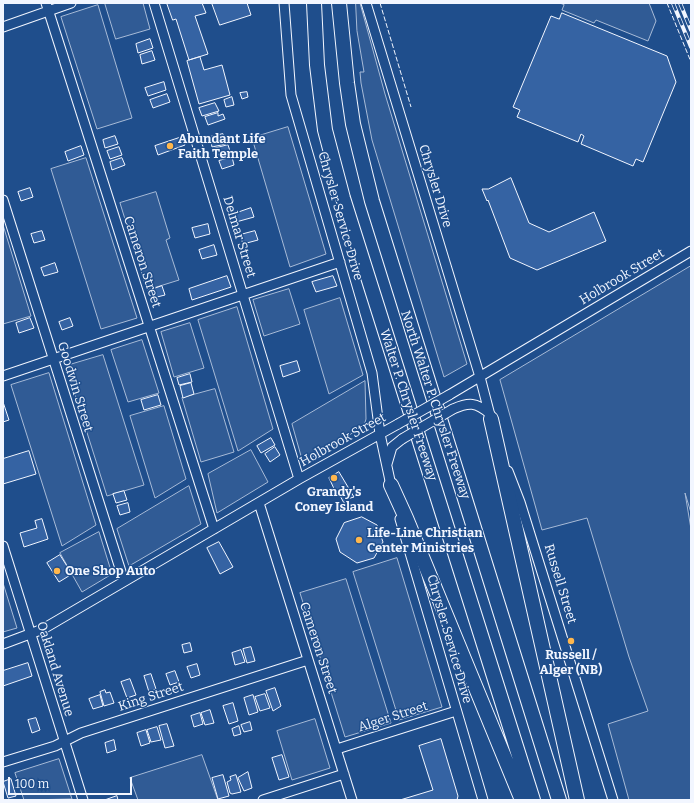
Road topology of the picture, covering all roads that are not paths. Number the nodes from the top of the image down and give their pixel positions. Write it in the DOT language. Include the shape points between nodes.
graph roads {
  1 [pos="71,3"];
  2 [pos="154,3"];
  3 [pos="284,3"];
  4 [pos="314,3"];
  5 [pos="339,3"];
  6 [pos="366,3"];
  7 [pos="47,7"];
  8 [pos="3,27"];
  9 [pos="3,200"];
  10 [pos="691,251"];
  11 [pos="340,262"];
  12 [pos="243,295"];
  13 [pos="150,326"];
  14 [pos="53,359"];
  15 [pos="3,376"];
  16 [pos="480,377"];
  17 [pos="490,416"];
  18 [pos="380,434"];
  19 [pos="387,468"];
  20 [pos="299,479"];
  21 [pos="390,483"];
  22 [pos="259,503"];
  23 [pos="214,530"];
  24 [pos="3,546"];
  25 [pos="124,581"];
  26 [pos="31,635"];
  27 [pos="3,644"];
  28 [pos="308,660"];
  29 [pos="456,711"];
  30 [pos="64,740"];
  31 [pos="337,749"];
  32 [pos="3,762"];
  33 [pos="344,774"];
  34 [pos="83,800"];
  35 [pos="263,800"];
  36 [pos="352,800"];
  37 [pos="483,800"];
  38 [pos="522,800"];
  39 [pos="532,800"];
  40 [pos="559,800"];
  41 [pos="577,800"];
  42 [pos="613,800"];
  1 -- 7 [label="street"];
  2 -- 12 [label="street, Delmar Street"];
  3 -- 11 [label="street, Chrysler Service Drive" via="291,95"];
  4 -- 39 [label="highway, Walter P. Chrysler Freeway" via="317,65 329,145"];
  5 -- 40 [label="highway, North Walter P. Chrysler Freeway" via="353,124 372,201"];
  6 -- 16 [label="street, Chrysler Drive"];
  7 -- 8 [label="street"];
  7 -- 13 [label="street, Cameron Street"];
  9 -- 14 [label="street, Goodwin Street"];
  10 -- 16 [label="street, Holbrook Street"];
  11 -- 12 [label="street"];
  11 -- 18 [label="street, Chrysler Service Drive" via="372,373"];
  12 -- 13 [label="street"];
  12 -- 20 [label="street, Delmar Street"];
  13 -- 14 [label="street"];
  13 -- 23 [label="street, Cameron Street"];
  14 -- 15 [label="street"];
  14 -- 25 [label="street, Goodwin Street"];
  16 -- 17 [label="street, Russell Street"];
  16 -- 18 [label="street, Holbrook Street, bridge"];
  17 -- 19 [label="street, bridge" via="480,406 469,404 453,409 402,439 392,448"];
  17 -- 41 [label="highway"];
  17 -- 42 [label="street, Russell Street" via="520,502"];
  18 -- 19 [label="street, Chrysler Service Drive"];
  18 -- 20 [label="street, Holbrook Street"];
  19 -- 21 [label="street, Chrysler Service Drive"];
  20 -- 22 [label="street, Holbrook Street"];
  21 -- 29 [label="street, Chrysler Service Drive"];
  21 -- 38 [label="highway"];
  22 -- 23 [label="street, Holbrook Street"];
  22 -- 28 [label="street, Cameron Street"];
  23 -- 25 [label="street, Holbrook Street"];
  24 -- 26 [label="street, Oakland Avenue"];
  25 -- 26 [label="street, Holbrook Street"];
  26 -- 27 [label="street, Holbrook Street"];
  26 -- 30 [label="street, Oakland Avenue"];
  28 -- 30 [label="street, King Street"];
  28 -- 31 [label="street, Cameron Street"];
  29 -- 31 [label="street, Alger Street"];
  29 -- 37 [label="street, Chrysler Service Drive"];
  30 -- 32 [label="street, King Street" via="55,746"];
  30 -- 34 [label="street, Oakland Avenue"];
  31 -- 33 [label="street, Cameron Street"];
  33 -- 35 [label="street"];
  33 -- 36 [label="street, Cameron Street"];
}
